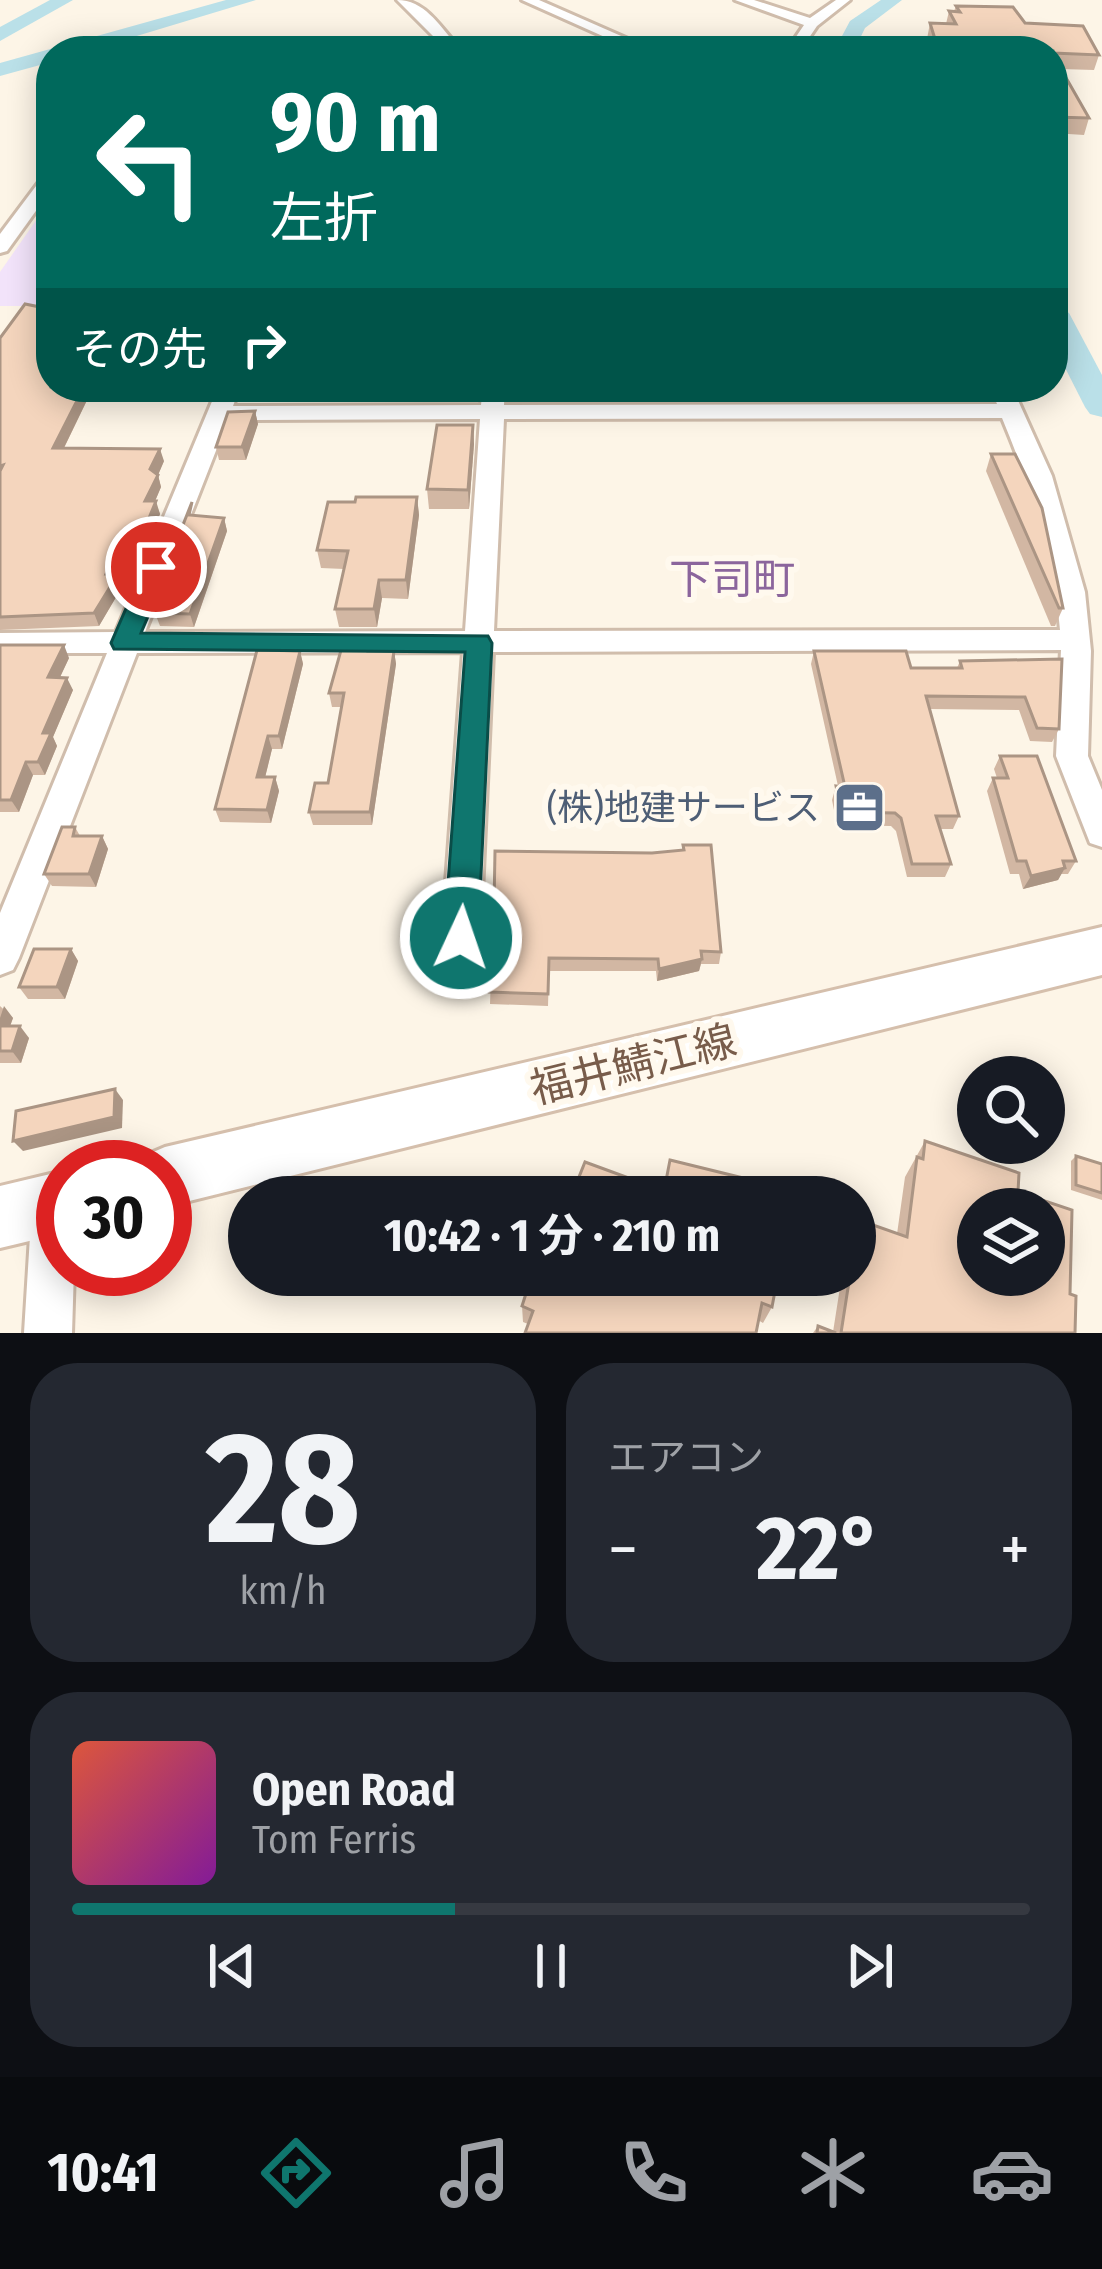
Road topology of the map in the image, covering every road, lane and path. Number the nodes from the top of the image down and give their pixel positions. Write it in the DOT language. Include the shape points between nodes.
graph roads {
  1 [pos="403,0"];
  2 [pos="528,0"];
  3 [pos="741,0"];
  4 [pos="844,0"];
  5 [pos="812,23"];
  6 [pos="441,36"];
  7 [pos="611,36"];
  8 [pos="804,36"];
  9 [pos="36,198"];
  10 [pos="0,247"];
  11 [pos="222,402"];
  12 [pos="493,402"];
  13 [pos="1007,402"];
  14 [pos="1075,640"];
  15 [pos="0,643"];
  16 [pos="124,643"];
  17 [pos="479,643"];
  18 [pos="1102,833"];
  19 [pos="461,938"];
  20 [pos="1102,951"];
  21 [pos="0,958"];
  22 [pos="192,1170"];
  23 [pos="45,1296"];
  24 [pos="48,1333"];
  1 -- 6 [label="street"];
  2 -- 7 [label="street"];
  3 -- 5 [label="street"];
  4 -- 5 [label="street"];
  5 -- 8 [label="street"];
  9 -- 10 [label="street"];
  11 -- 16 [label="street"];
  12 -- 17 [label="street"];
  13 -- 14 [label="street" via="1039,476"];
  14 -- 17 [label="street"];
  14 -- 18 [label="street" via="1072,756"];
  15 -- 16 [label="street"];
  16 -- 17 [label="street"];
  16 -- 21 [label="street"];
  17 -- 19 [label="street"];
  20 -- 22 [label="main road, 福井鯖江線"];
  23 -- 24 [label="street"];
}
